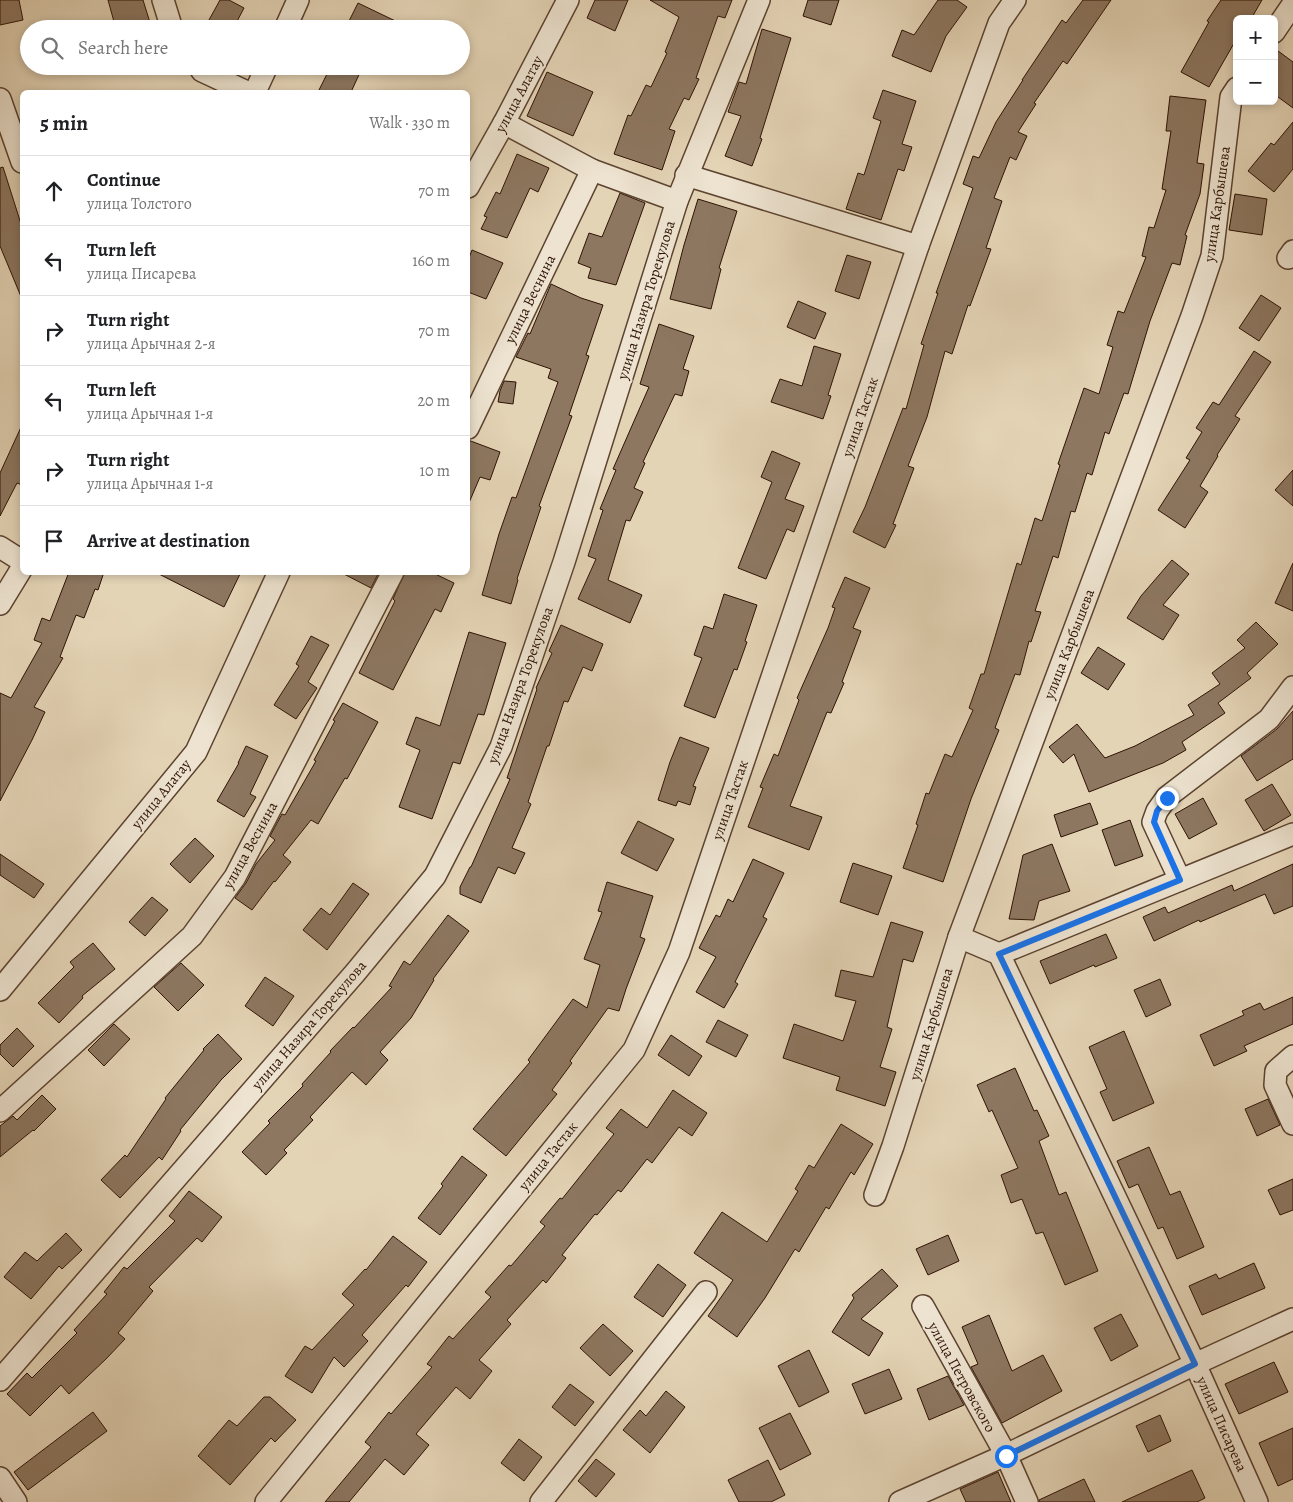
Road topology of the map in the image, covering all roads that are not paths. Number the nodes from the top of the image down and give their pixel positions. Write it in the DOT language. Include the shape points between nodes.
graph roads {
  1 [pos="163,0"];
  2 [pos="298,0"];
  3 [pos="568,0"];
  4 [pos="759,0"];
  5 [pos="1015,0"];
  6 [pos="1293,4"];
  7 [pos="169,20"];
  8 [pos="289,20"];
  9 [pos="1278,26"];
  10 [pos="211,75"];
  11 [pos="263,75"];
  12 [pos="243,90"];
  13 [pos="256,90"];
  14 [pos="1233,93"];
  15 [pos="0,99"];
  16 [pos="504,123"];
  17 [pos="20,156"];
  18 [pos="592,170"];
  19 [pos="686,175"];
  20 [pos="470,183"];
  21 [pos="677,201"];
  22 [pos="918,246"];
  23 [pos="470,424"];
  24 [pos="0,547"];
  25 [pos="20,560"];
  26 [pos="20,571"];
  27 [pos="278,575"];
  28 [pos="391,575"];
  29 [pos="0,604"];
  30 [pos="1293,687"];
  31 [pos="1293,834"];
  32 [pos="1180,880"];
  33 [pos="959,937"];
  34 [pos="999,954"];
  35 [pos="0,990"];
  36 [pos="1293,1056"];
  37 [pos="0,1111"];
  38 [pos="1293,1124"];
  39 [pos="875,1195"];
  40 [pos="706,1292"];
  41 [pos="923,1306"];
  42 [pos="1293,1319"];
  43 [pos="1195,1364"];
  44 [pos="0,1380"];
  45 [pos="1006,1456"];
  46 [pos="0,1478"];
  47 [pos="16,1502"];
  48 [pos="266,1502"];
  49 [pos="541,1502"];
  50 [pos="900,1502"];
  51 [pos="1027,1502"];
  52 [pos="1257,1502"];
  1 -- 7 [label="street"];
  2 -- 8 [label="street"];
  3 -- 16 [label="street, улица Алатау"];
  4 -- 19 [label="street, улица Назира Торекулова"];
  5 -- 22 [label="street, улица Тастак" via="999,23"];
  6 -- 9 [label="street"];
  10 -- 12 [label="street"];
  11 -- 13 [label="street"];
  14 -- 33 [label="street, улица Карбышева" via="1212,256"];
  15 -- 17 [label="street"];
  16 -- 18 [label="street"];
  16 -- 20 [label="street, улица Алатау"];
  18 -- 21 [label="street"];
  18 -- 23 [label="street, улица Веснина"];
  19 -- 21 [label="street, улица Назира Торекулова"];
  19 -- 22 [label="street"];
  21 -- 44 [label="street, улица Назира Торекулова" via="564,562 501,747 435,876 355,973"];
  22 -- 48 [label="street, улица Тастак" via="679,952 634,1050"];
  24 -- 25 [label="street"];
  26 -- 29 [label="street"];
  27 -- 35 [label="street, улица Алатау" via="196,752"];
  28 -- 37 [label="street, улица Веснина" via="235,877 192,936"];
  30 -- 32 [label="street" via="1269,719 1167,798 1157,811 1154,822"];
  31 -- 32 [label="street"];
  32 -- 34 [label="street"];
  33 -- 34 [label="street"];
  33 -- 39 [label="street, улица Карбышева"];
  34 -- 43 [label="street, улица Писарева"];
  36 -- 38 [label="street" via="1276,1071 1275,1085"];
  40 -- 49 [label="street"];
  41 -- 45 [label="street, улица Петровского"];
  42 -- 43 [label="street"];
  43 -- 45 [label="street"];
  43 -- 52 [label="street, улица Писарева"];
  45 -- 50 [label="street"];
  45 -- 51 [label="street, улица Петровского"];
  46 -- 47 [label="street"];
}
